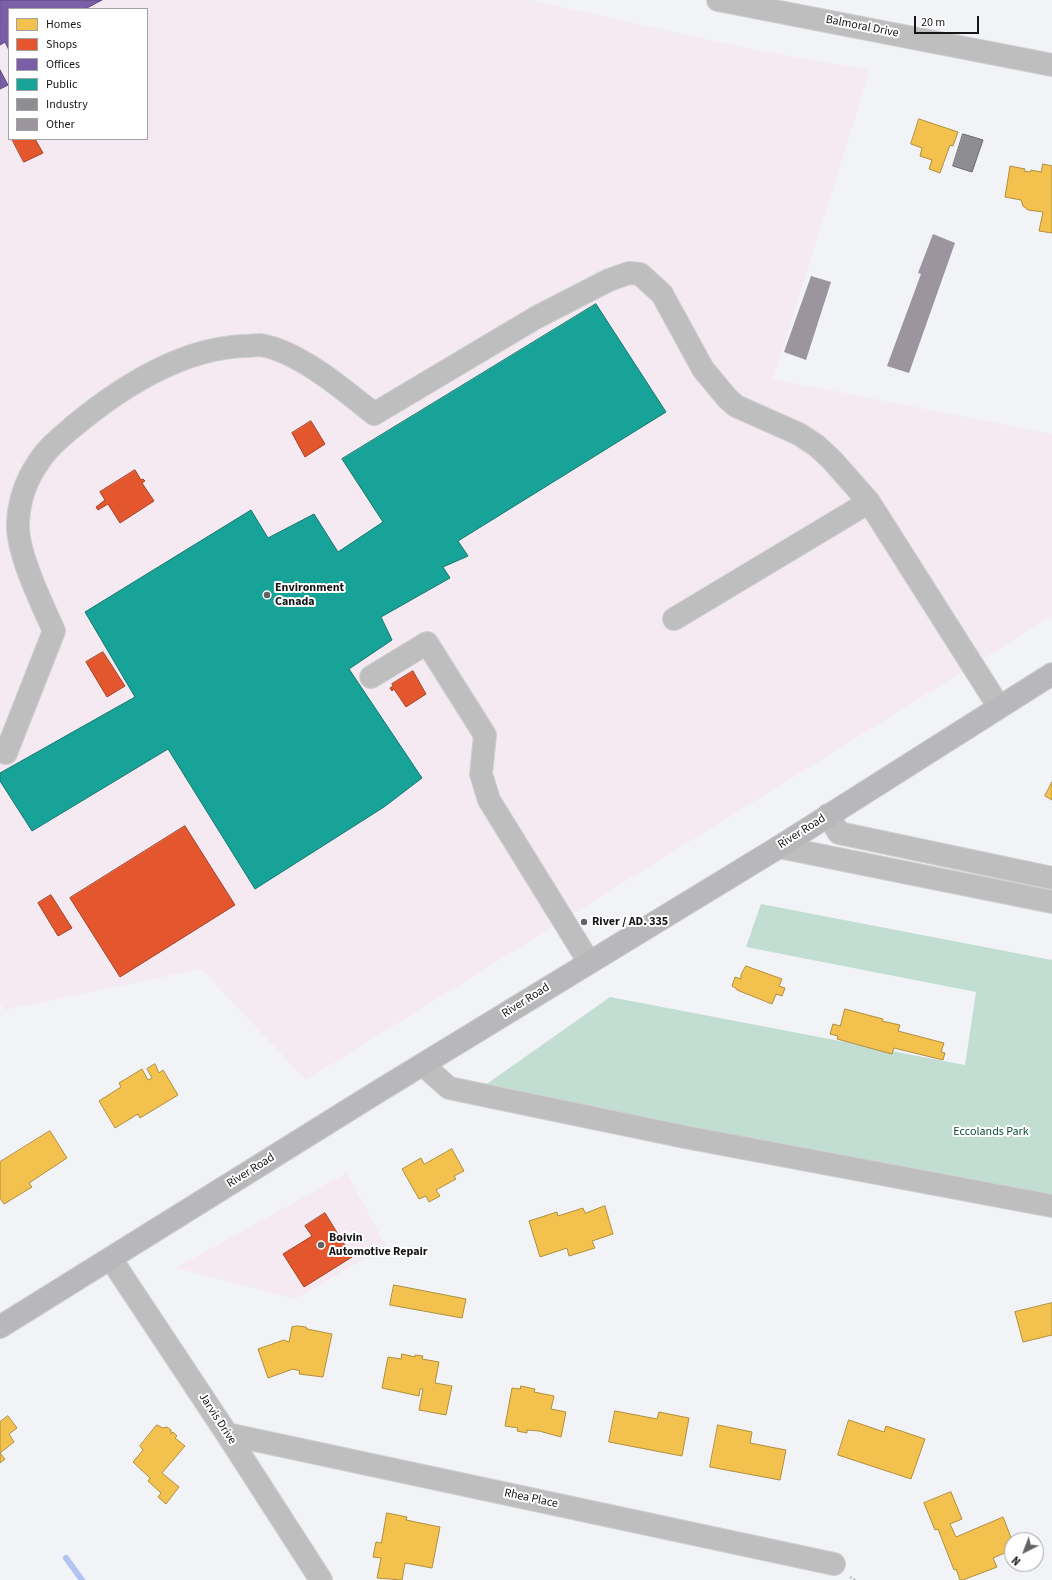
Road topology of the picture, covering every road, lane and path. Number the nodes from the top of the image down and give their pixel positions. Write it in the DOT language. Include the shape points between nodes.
graph roads {
  1 [pos="718,0"];
  2 [pos="1052,65"];
  3 [pos="869,502"];
  4 [pos="674,619"];
  5 [pos="1052,674"];
  6 [pos="371,677"];
  7 [pos="999,707"];
  8 [pos="6,753"];
  9 [pos="828,815"];
  10 [pos="778,847"];
  11 [pos="1052,878"];
  12 [pos="1052,902"];
  13 [pos="589,962"];
  14 [pos="424,1065"];
  15 [pos="1052,1206"];
  16 [pos="111,1259"];
  17 [pos="0,1327"];
  18 [pos="227,1434"];
  19 [pos="834,1564"];
  20 [pos="320,1580"];
  1 -- 2 [label="street, Balmoral Drive"];
  3 -- 4 [label="street"];
  3 -- 7 [label="street"];
  3 -- 8 [label="street" via="817,446 799,434 736,406 727,398 703,369 662,294 640,274 629,273 610,280 537,316 374,414 336,383 285,352 260,345 225,347 186,357 144,377 87,415 57,441 30,475 20,507 18,524 23,553 54,631"];
  5 -- 7 [label="main road, River Road"];
  6 -- 13 [label="street" via="427,643 485,735 481,774 489,800"];
  7 -- 9 [label="main road, River Road"];
  9 -- 10 [label="main road, River Road"];
  9 -- 11 [label="street" via="839,832"];
  10 -- 12 [label="street"];
  10 -- 13 [label="main road, River Road"];
  13 -- 14 [label="main road, River Road"];
  14 -- 15 [label="street" via="450,1088 685,1137"];
  14 -- 16 [label="main road, River Road"];
  16 -- 17 [label="main road, River Road"];
  16 -- 18 [label="street, Jarvis Drive"];
  18 -- 19 [label="street, Rhea Place"];
  18 -- 20 [label="street, Jarvis Drive"];
}
